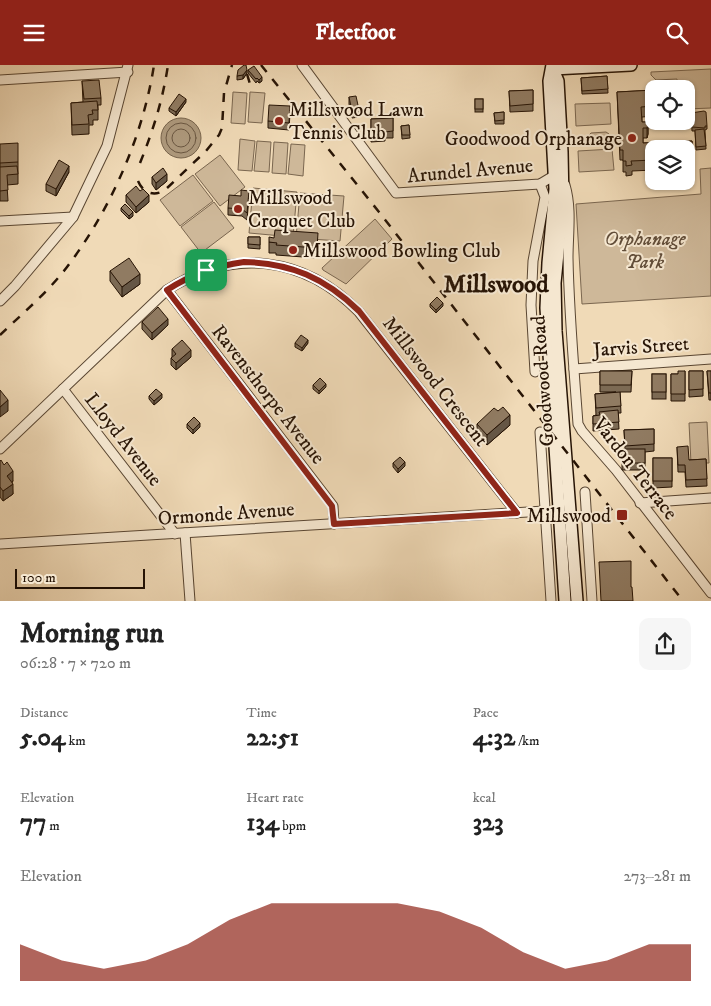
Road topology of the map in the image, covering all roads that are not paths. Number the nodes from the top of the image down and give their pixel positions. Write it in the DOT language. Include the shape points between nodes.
graph roads {
  1 [pos="302,65"];
  2 [pos="631,65"];
  3 [pos="552,67"];
  4 [pos="581,68"];
  5 [pos="128,69"];
  6 [pos="0,80"];
  7 [pos="558,81"];
  8 [pos="559,177"];
  9 [pos="540,184"];
  10 [pos="73,217"];
  11 [pos="0,221"];
  12 [pos="558,252"];
  13 [pos="568,259"];
  14 [pos="167,290"];
  15 [pos="0,301"];
  16 [pos="711,359"];
  17 [pos="574,369"];
  18 [pos="535,372"];
  19 [pos="63,389"];
  20 [pos="540,432"];
  21 [pos="0,449"];
  22 [pos="584,492"];
  23 [pos="711,498"];
  24 [pos="640,503"];
  25 [pos="544,511"];
  26 [pos="517,513"];
  27 [pos="334,524"];
  28 [pos="185,533"];
  29 [pos="175,534"];
  30 [pos="0,545"];
  31 [pos="711,593"];
  32 [pos="190,601"];
  33 [pos="551,601"];
  34 [pos="565,601"];
  35 [pos="577,601"];
  36 [pos="592,601"];
  1 -- 9 [label="street, Arundel Avenue" via="396,193"];
  2 -- 4 [label="main road"];
  3 -- 4 [label="main road"];
  3 -- 7 [label="main road, Goodwood Road"];
  3 -- 8 [label="main road, Goodwood Road" via="549,81"];
  4 -- 7 [label="main road"];
  5 -- 6 [label="street"];
  5 -- 10 [label="street" via="107,146"];
  7 -- 8 [label="main road, Goodwood Road"];
  8 -- 9 [label="street, Arundel Avenue"];
  8 -- 12 [label="main road, Goodwood Road" via="562,202"];
  8 -- 13 [label="street, Vardon Terrace" via="569,199"];
  8 -- 34 [label="main road, Goodwood Road" via="546,308"];
  9 -- 18 [label="street" via="544,197 533,261"];
  10 -- 11 [label="street"];
  10 -- 15 [label="street"];
  12 -- 13 [label="street" via="564,252"];
  12 -- 35 [label="main road, Goodwood Road" via="556,331"];
  13 -- 17 [label="street, Vardon Terrace"];
  14 -- 19 [label="street, Millswood Crescent"];
  14 -- 26 [label="street, Millswood Crescent" via="206,270 244,262 288,267 339,292 359,311"];
  14 -- 27 [label="street, Ravensthorpe Avenue" via="332,506"];
  16 -- 17 [label="street, Jarvis Street"];
  17 -- 24 [label="street, Vardon Terrace" via="578,424"];
  19 -- 21 [label="street, Millswood Crescent"];
  19 -- 29 [label="street, Lloyd Avenue"];
  20 -- 25 [label="street"];
  22 -- 36 [label="street"];
  23 -- 24 [label="street"];
  24 -- 31 [label="street, Vardon Terrace"];
  25 -- 26 [label="street, Ormonde Avenue"];
  25 -- 33 [label="street"];
  26 -- 27 [label="street, Ormonde Avenue"];
  27 -- 28 [label="street, Ormonde Avenue"];
  28 -- 29 [label="street, Ormonde Avenue"];
  28 -- 32 [label="street"];
  29 -- 30 [label="street, Ormonde Avenue"];
}
